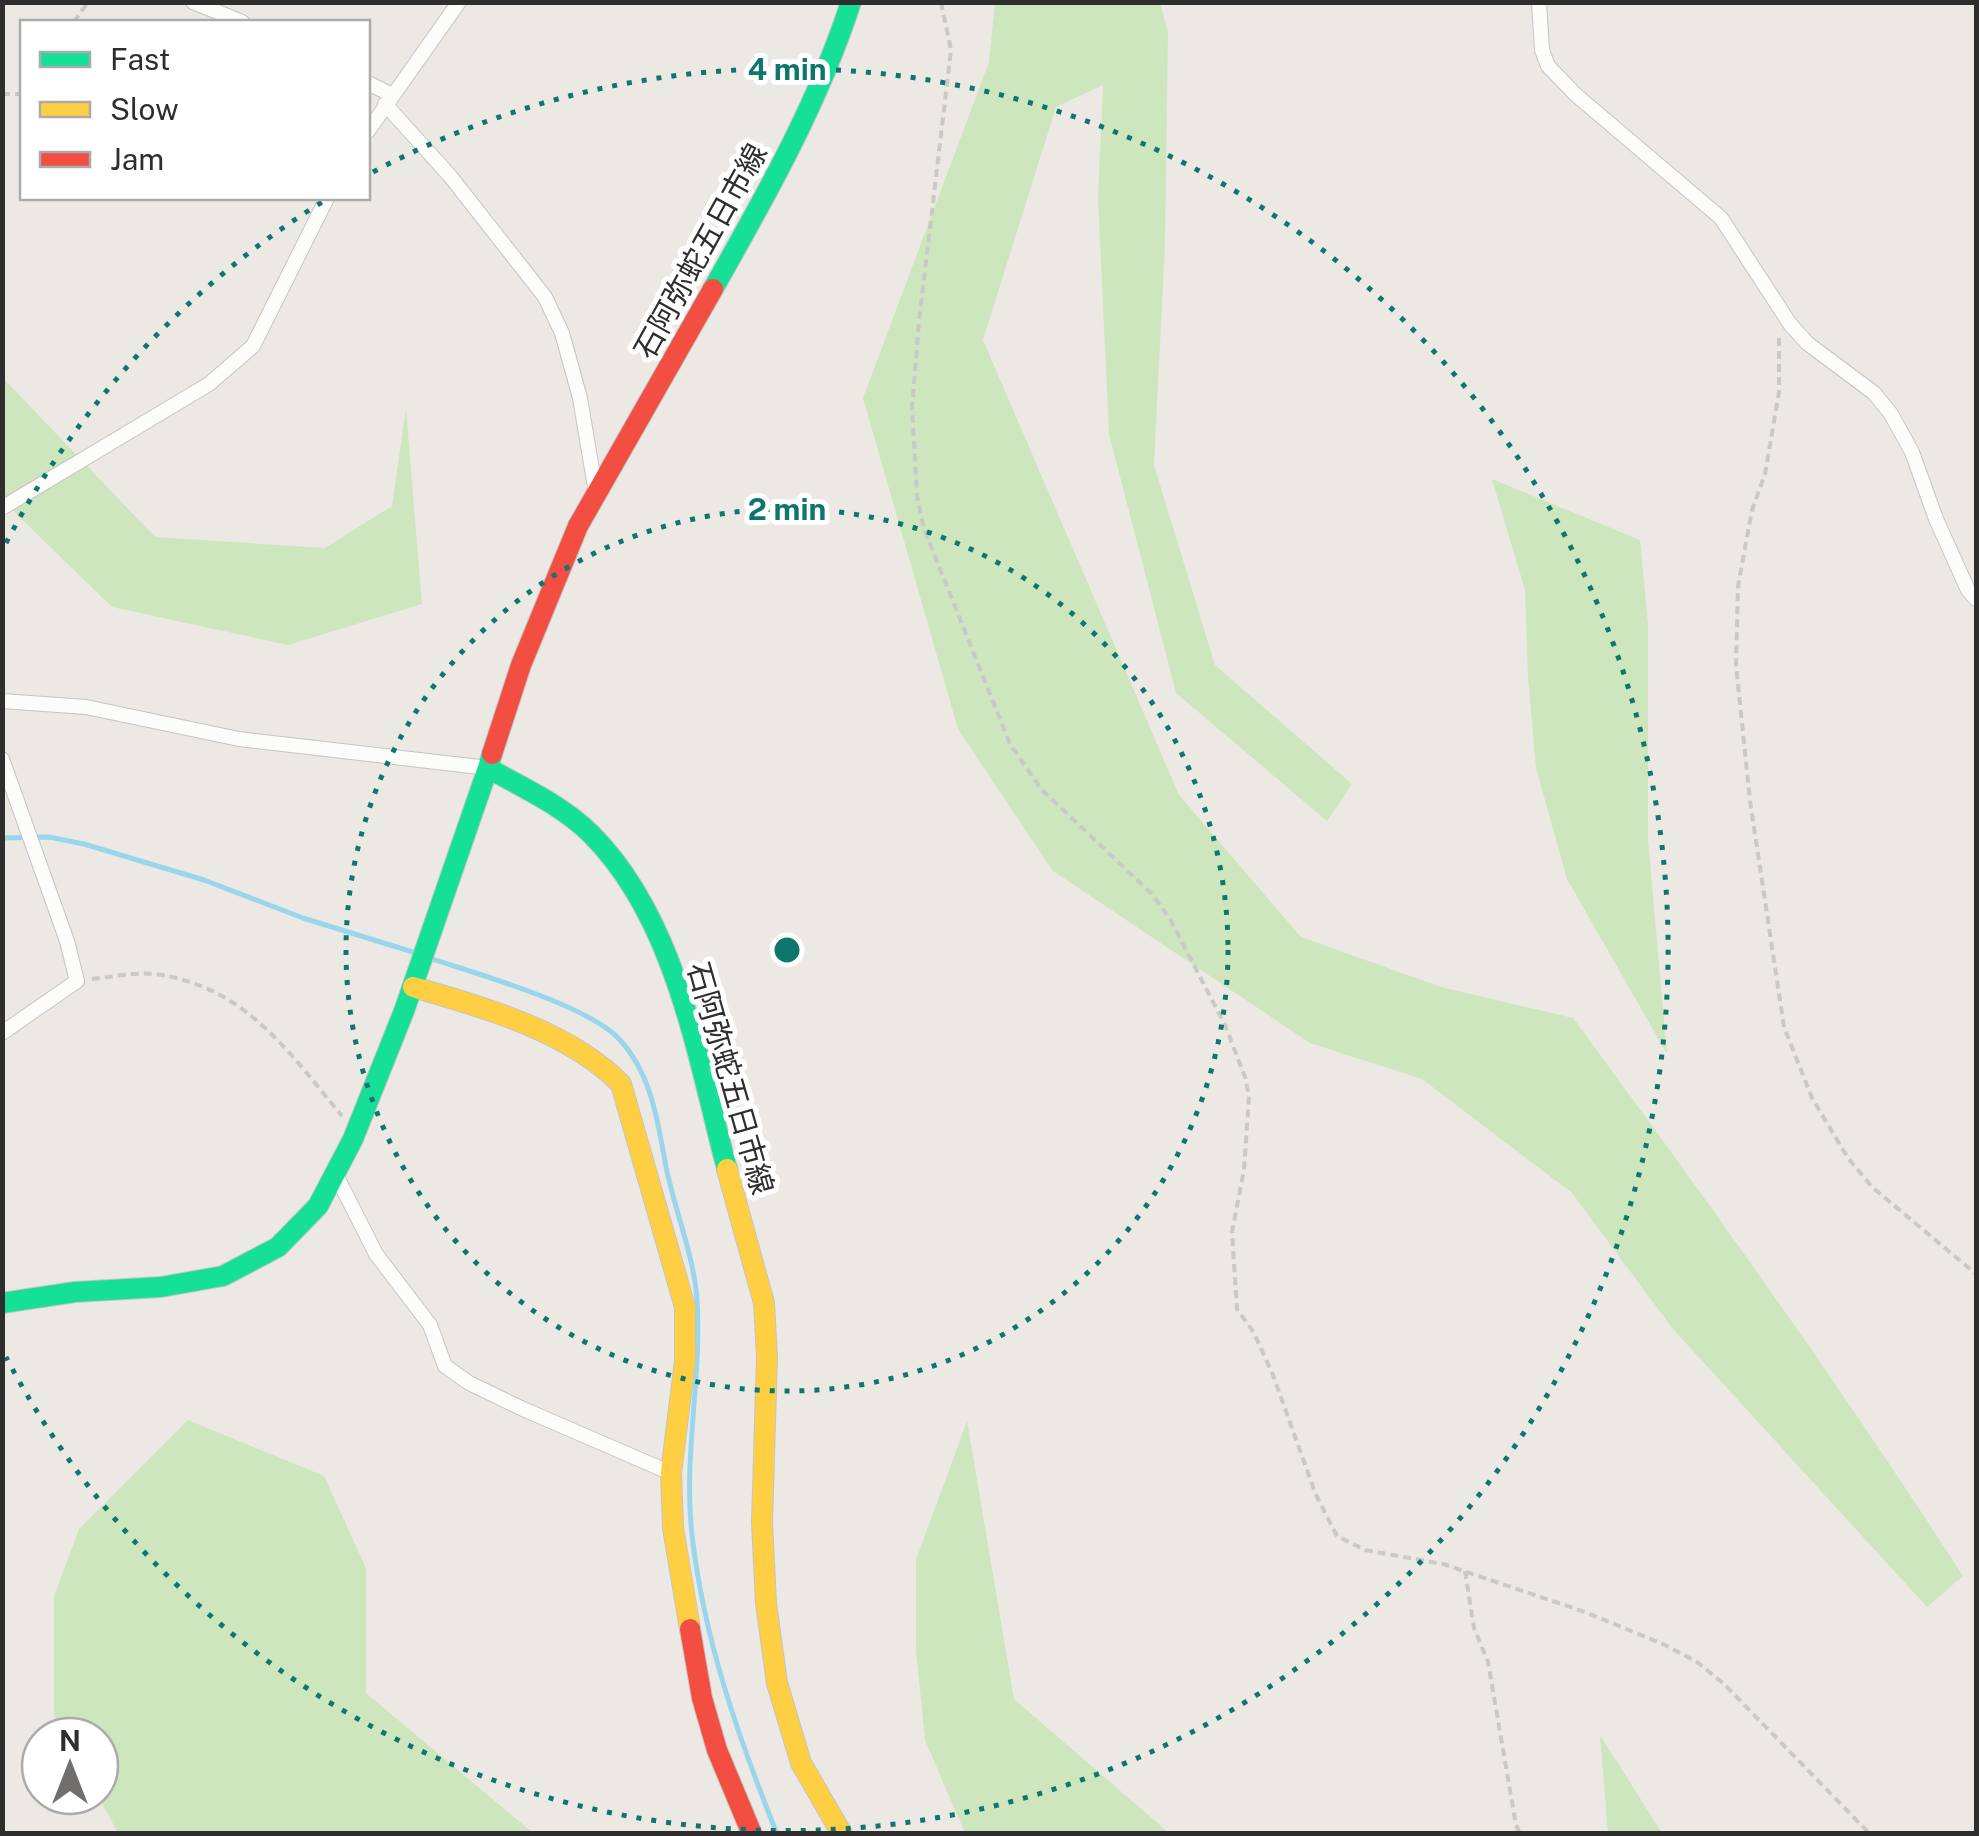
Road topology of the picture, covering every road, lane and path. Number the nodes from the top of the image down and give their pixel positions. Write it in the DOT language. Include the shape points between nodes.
graph roads {
  1 [pos="193,2"];
  2 [pos="459,2"];
  3 [pos="851,2"];
  4 [pos="941,2"];
  5 [pos="1539,2"];
  6 [pos="237,20"];
  7 [pos="370,85"];
  8 [pos="388,100"];
  9 [pos="370,128"];
  10 [pos="326,200"];
  11 [pos="1779,308"];
  12 [pos="596,494"];
  13 [pos="2,508"];
  14 [pos="1976,599"];
  15 [pos="2,701"];
  16 [pos="2,760"];
  17 [pos="488,768"];
  18 [pos="77,980"];
  19 [pos="413,987"];
  20 [pos="2,1033"];
  21 [pos="355,1132"];
  22 [pos="334,1173"];
  23 [pos="1976,1274"];
  24 [pos="2,1303"];
  25 [pos="671,1473"];
  26 [pos="1464,1571"];
  27 [pos="752,1834"];
  28 [pos="842,1834"];
  29 [pos="1520,1834"];
  30 [pos="1870,1834"];
  1 -- 6 [label="street"];
  2 -- 8 [label="street"];
  3 -- 12 [label="main road, 石阿弥蛇五日市線" via="784,164"];
  4 -- 26 [label="path" via="951,50 912,408 924,529 1010,744 1041,789 1170,918 1232,1042 1249,1096 1232,1232 1237,1309 1273,1374 1337,1536 1364,1550"];
  5 -- 11 [label="street" via="1548,66 1720,218"];
  7 -- 8 [label="street"];
  8 -- 9 [label="street"];
  8 -- 12 [label="street" via="545,297 580,398"];
  10 -- 13 [label="street" via="252,346 210,384"];
  11 -- 14 [label="street" via="1807,343 1874,393 1891,414"];
  11 -- 23 [label="path" via="1779,392 1738,586 1736,665 1784,1027 1812,1098 1848,1158 1872,1187"];
  12 -- 17 [label="main road, 石阿弥蛇五日市線" via="552,584"];
  15 -- 17 [label="street" via="86,706 239,739"];
  16 -- 18 [label="street"];
  17 -- 19 [label="main road"];
  17 -- 28 [label="main road, 石阿弥蛇五日市線" via="590,832 614,860 642,903 683,1004 764,1302 769,1345 762,1549 778,1686 796,1755"];
  18 -- 20 [label="street"];
  18 -- 21 [label="path" via="151,974 220,992 266,1027"];
  19 -- 21 [label="main road"];
  19 -- 25 [label="main road" via="464,1001 594,1058 621,1084 684,1308"];
  21 -- 22 [label="main road"];
  22 -- 24 [label="main road" via="318,1206 278,1247 223,1276"];
  22 -- 25 [label="street" via="376,1254 430,1325 446,1366 523,1409"];
  25 -- 27 [label="main road" via="672,1528 702,1698"];
  26 -- 29 [label="path"];
  26 -- 30 [label="path" via="1585,1612 1697,1662"];
}
